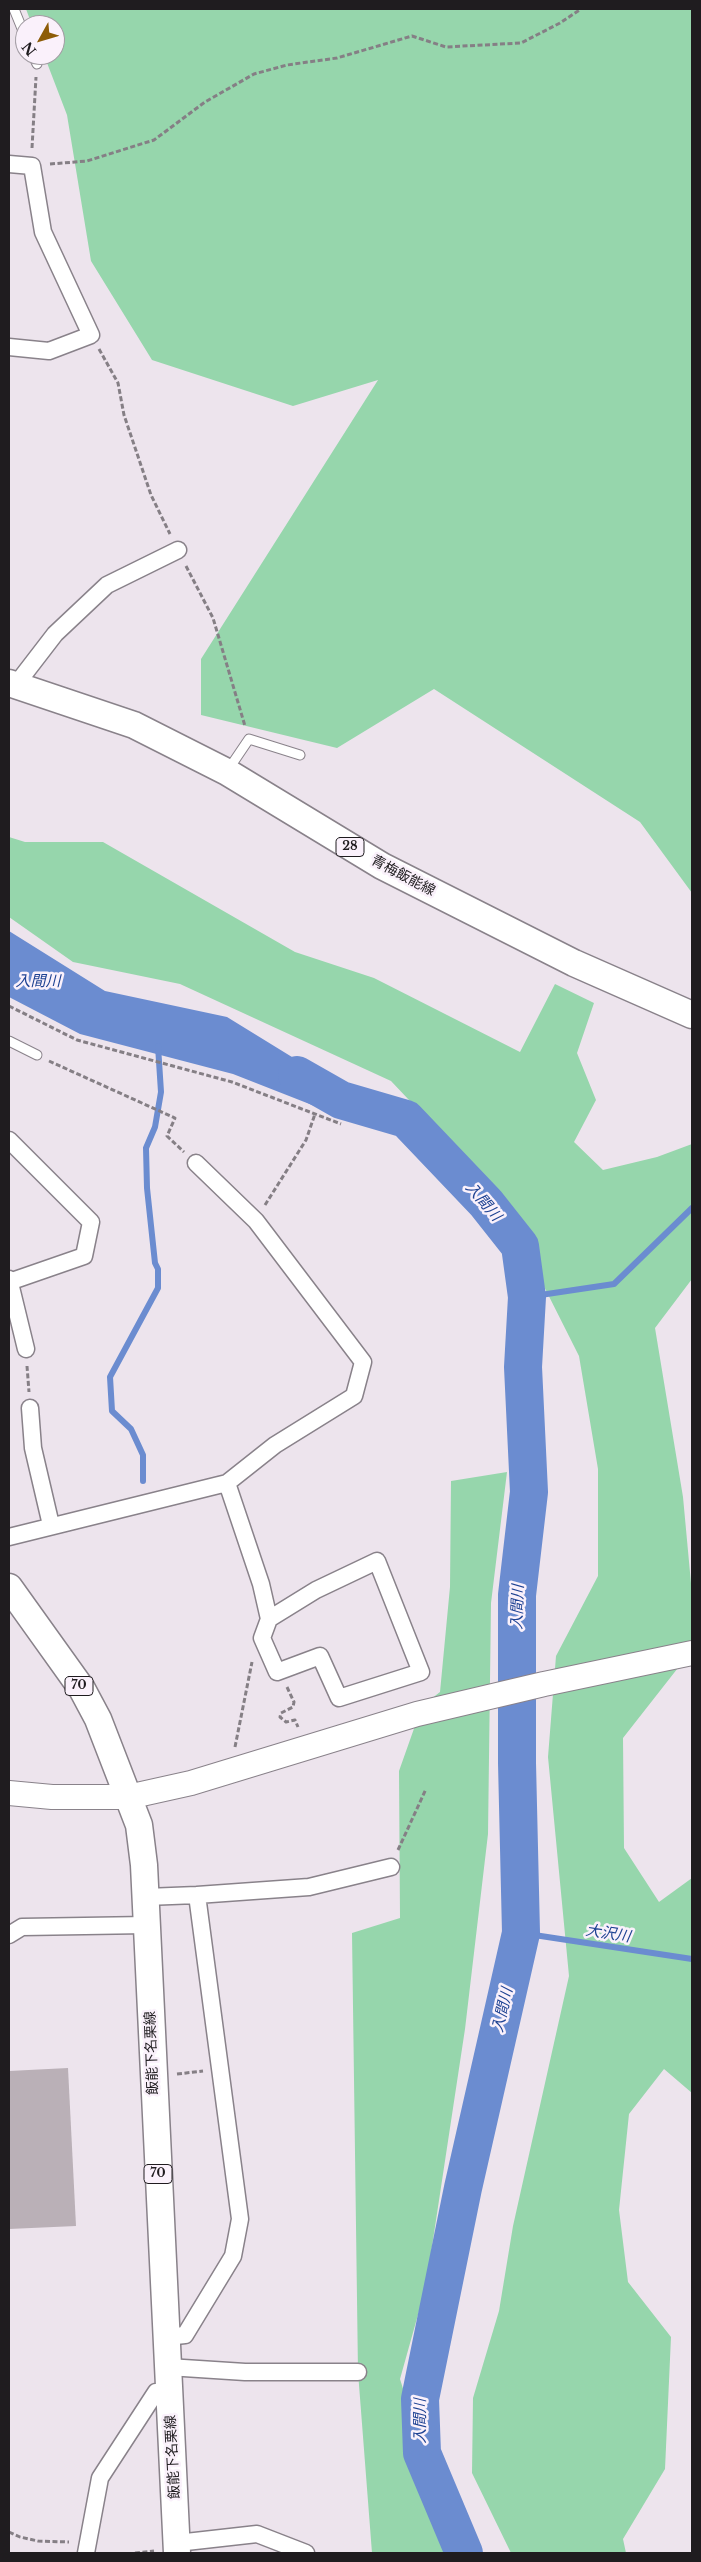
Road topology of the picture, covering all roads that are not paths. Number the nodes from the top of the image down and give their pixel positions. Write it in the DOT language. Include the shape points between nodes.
graph roads {
  1 [pos="9,164"];
  2 [pos="9,347"];
  3 [pos="178,550"];
  4 [pos="12,684"];
  5 [pos="300,755"];
  6 [pos="227,772"];
  7 [pos="692,1015"];
  8 [pos="9,1042"];
  9 [pos="37,1055"];
  10 [pos="9,1140"];
  11 [pos="196,1163"];
  12 [pos="9,1281"];
  13 [pos="26,1349"];
  14 [pos="30,1408"];
  15 [pos="227,1483"];
  16 [pos="50,1525"];
  17 [pos="9,1536"];
  18 [pos="9,1587"];
  19 [pos="269,1619"];
  20 [pos="683,1655"];
  21 [pos="9,1793"];
  22 [pos="128,1797"];
  23 [pos="391,1867"];
  24 [pos="197,1896"];
  25 [pos="146,1897"];
  26 [pos="147,1925"];
  27 [pos="9,1935"];
  28 [pos="166,2337"];
  29 [pos="358,2372"];
  30 [pos="169,2379"];
  31 [pos="86,2548"];
  32 [pos="177,2548"];
  33 [pos="306,2553"];
  1 -- 2 [label="street" via="32,166 43,232 91,336 50,351"];
  3 -- 4 [label="street" via="107,585 55,634"];
  4 -- 6 [label="main road, 青梅飯能線 / 28" via="134,725"];
  5 -- 6 [label="lane" via="249,739"];
  6 -- 7 [label="main road, 青梅飯能線 / 28" via="382,866 574,963"];
  8 -- 9 [label="lane"];
  10 -- 12 [label="street" via="91,1222 84,1256"];
  11 -- 15 [label="street" via="256,1220 363,1362 354,1396 275,1446"];
  12 -- 13 [label="street"];
  14 -- 16 [label="street" via="33,1448"];
  15 -- 16 [label="street"];
  15 -- 19 [label="street"];
  16 -- 17 [label="street"];
  18 -- 22 [label="main road, 飯能下名栗線 / 70" via="82,1689 98,1719"];
  19 -- 19 [label="street" via="316,1590 377,1560 421,1672 339,1698 320,1656 279,1671 262,1638"];
  20 -- 22 [label="street" via="417,1714 191,1783"];
  21 -- 22 [label="street" via="52,1797"];
  22 -- 25 [label="main road, 飯能下名栗線 / 70" via="139,1825"];
  23 -- 24 [label="street" via="308,1887"];
  24 -- 25 [label="street"];
  24 -- 28 [label="street" via="240,2219 233,2256 185,2335"];
  25 -- 26 [label="main road, 飯能下名栗線 / 70"];
  26 -- 27 [label="street" via="22,1927"];
  26 -- 28 [label="main road, 飯能下名栗線 / 70"];
  28 -- 30 [label="main road, 飯能下名栗線 / 70"];
  29 -- 30 [label="street" via="245,2372"];
  30 -- 31 [label="street" via="156,2392 100,2478"];
  30 -- 32 [label="main road, 飯能下名栗線 / 70"];
  32 -- 33 [label="street" via="257,2534"];
}
